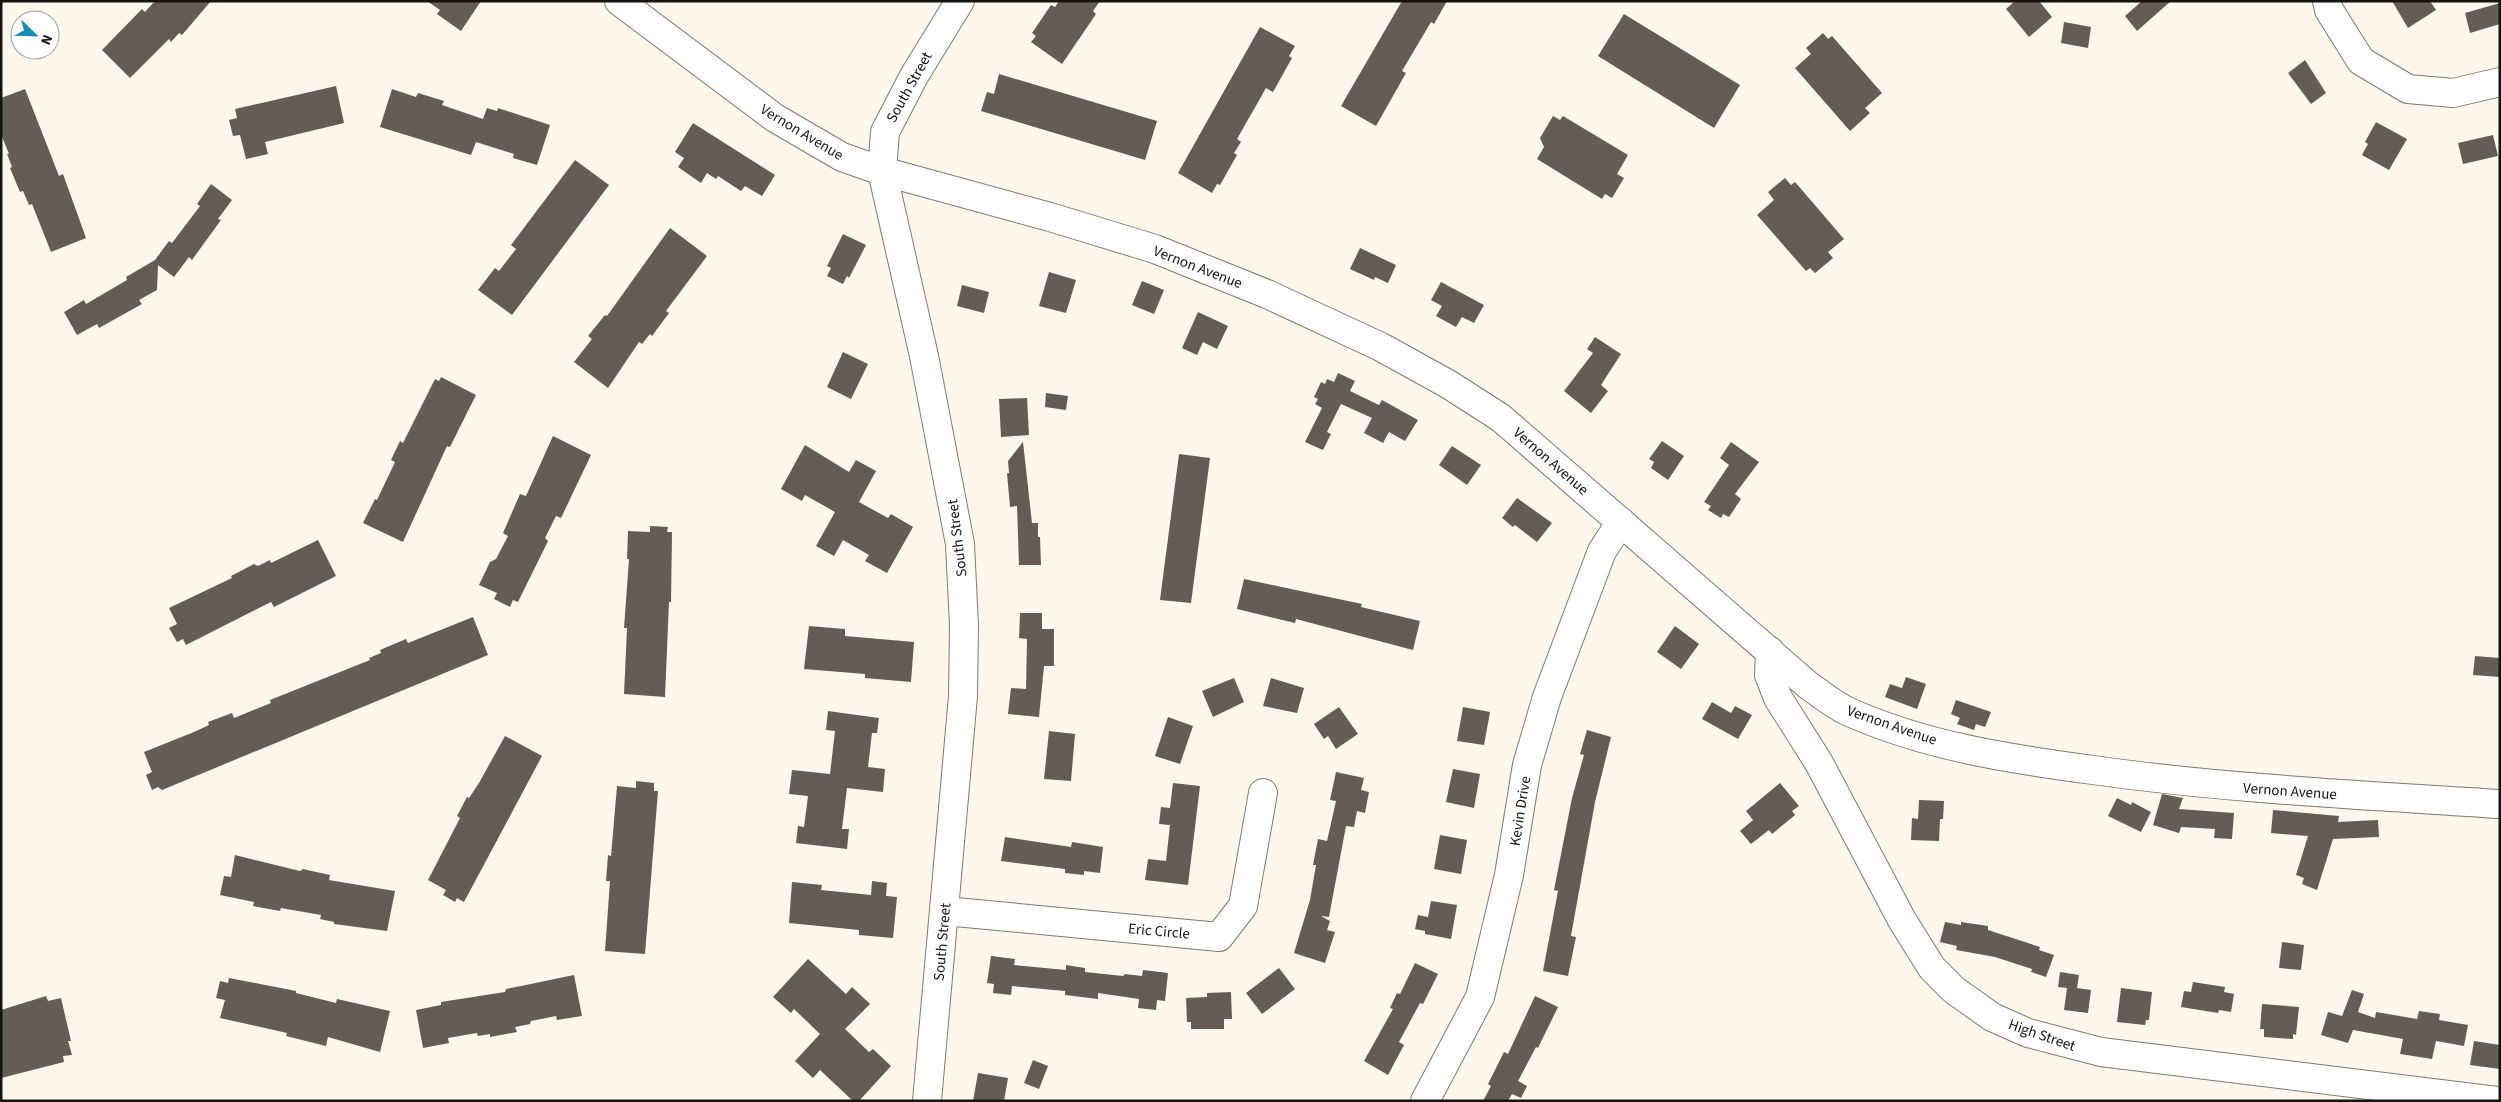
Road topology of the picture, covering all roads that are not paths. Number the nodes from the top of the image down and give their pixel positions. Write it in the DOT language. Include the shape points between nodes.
graph roads {
  1 [pos="619,1"];
  2 [pos="960,1"];
  3 [pos="2328,1"];
  4 [pos="2500,82"];
  5 [pos="882,171"];
  6 [pos="1621,522"];
  7 [pos="1770,651"];
  8 [pos="1263,793"];
  9 [pos="2500,804"];
  10 [pos="945,911"];
  11 [pos="927,1101"];
  12 [pos="1425,1101"];
  13 [pos="2497,1101"];
  1 -- 5 [label="street, Vernon Avenue" via="775,118 842,157"];
  2 -- 5 [label="street, South Street" via="914,76 885,132"];
  3 -- 4 [label="street" via="2329,10 2361,61 2408,89 2453,93"];
  5 -- 6 [label="street, Vernon Avenue" via="1155,249 1267,294 1381,347 1501,418"];
  5 -- 10 [label="street, South Street" via="926,365 960,544 963,696"];
  6 -- 7 [label="street, Vernon Avenue"];
  6 -- 12 [label="street, Kevin Drive" via="1602,551 1547,697 1527,764 1509,875 1480,997"];
  7 -- 9 [label="street, Vernon Avenue" via="1809,686 1846,710 1899,731 2023,760 2248,788"];
  7 -- 13 [label="street, High Street" via="1770,675 1778,698 1819,763 1902,920 1932,968 1954,990 1992,1017 2028,1033 2101,1052"];
  8 -- 10 [label="street, Eric Circle" via="1243,906 1219,937"];
  10 -- 11 [label="street, South Street"];
}
